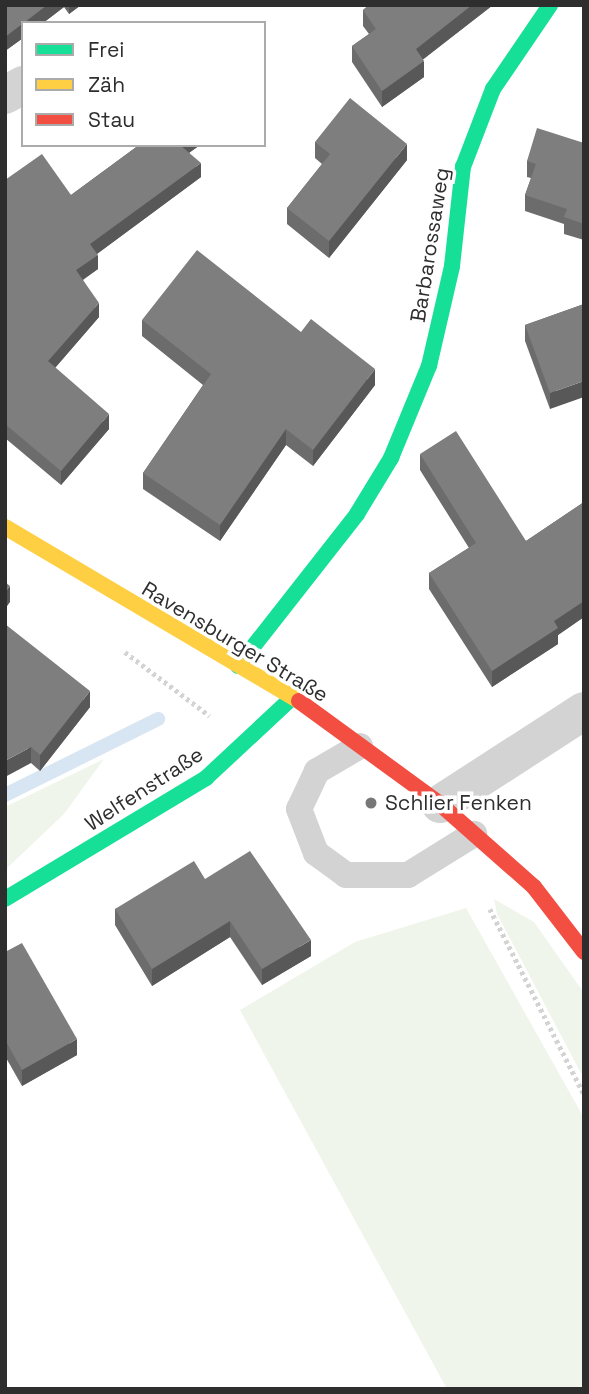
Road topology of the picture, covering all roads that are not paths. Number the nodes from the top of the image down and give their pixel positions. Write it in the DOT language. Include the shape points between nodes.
graph roads {
  1 [pos="550,5"];
  2 [pos="21,86"];
  3 [pos="5,95"];
  4 [pos="5,527"];
  5 [pos="238,666"];
  6 [pos="293,698"];
  7 [pos="584,711"];
  8 [pos="360,746"];
  9 [pos="440,804"];
  10 [pos="474,834"];
  11 [pos="5,899"];
  12 [pos="584,953"];
  1 -- 5 [label="street, Barbarossaweg" via="493,89 463,167 452,266 429,366 391,458 357,514"];
  2 -- 3 [label="street"];
  4 -- 5 [label="street, Ravensburger Straße"];
  5 -- 6 [label="street, Ravensburger Straße"];
  6 -- 8 [label="street, Ravensburger Straße"];
  6 -- 11 [label="street, Welfenstraße" via="206,778"];
  7 -- 9 [label="street"];
  8 -- 9 [label="street, Ravensburger Straße"];
  8 -- 10 [label="lane" via="317,771 299,809 316,853 346,875 408,875"];
  9 -- 10 [label="street, Ravensburger Straße"];
  10 -- 12 [label="street, Ravensburger Straße" via="534,887"];
}
